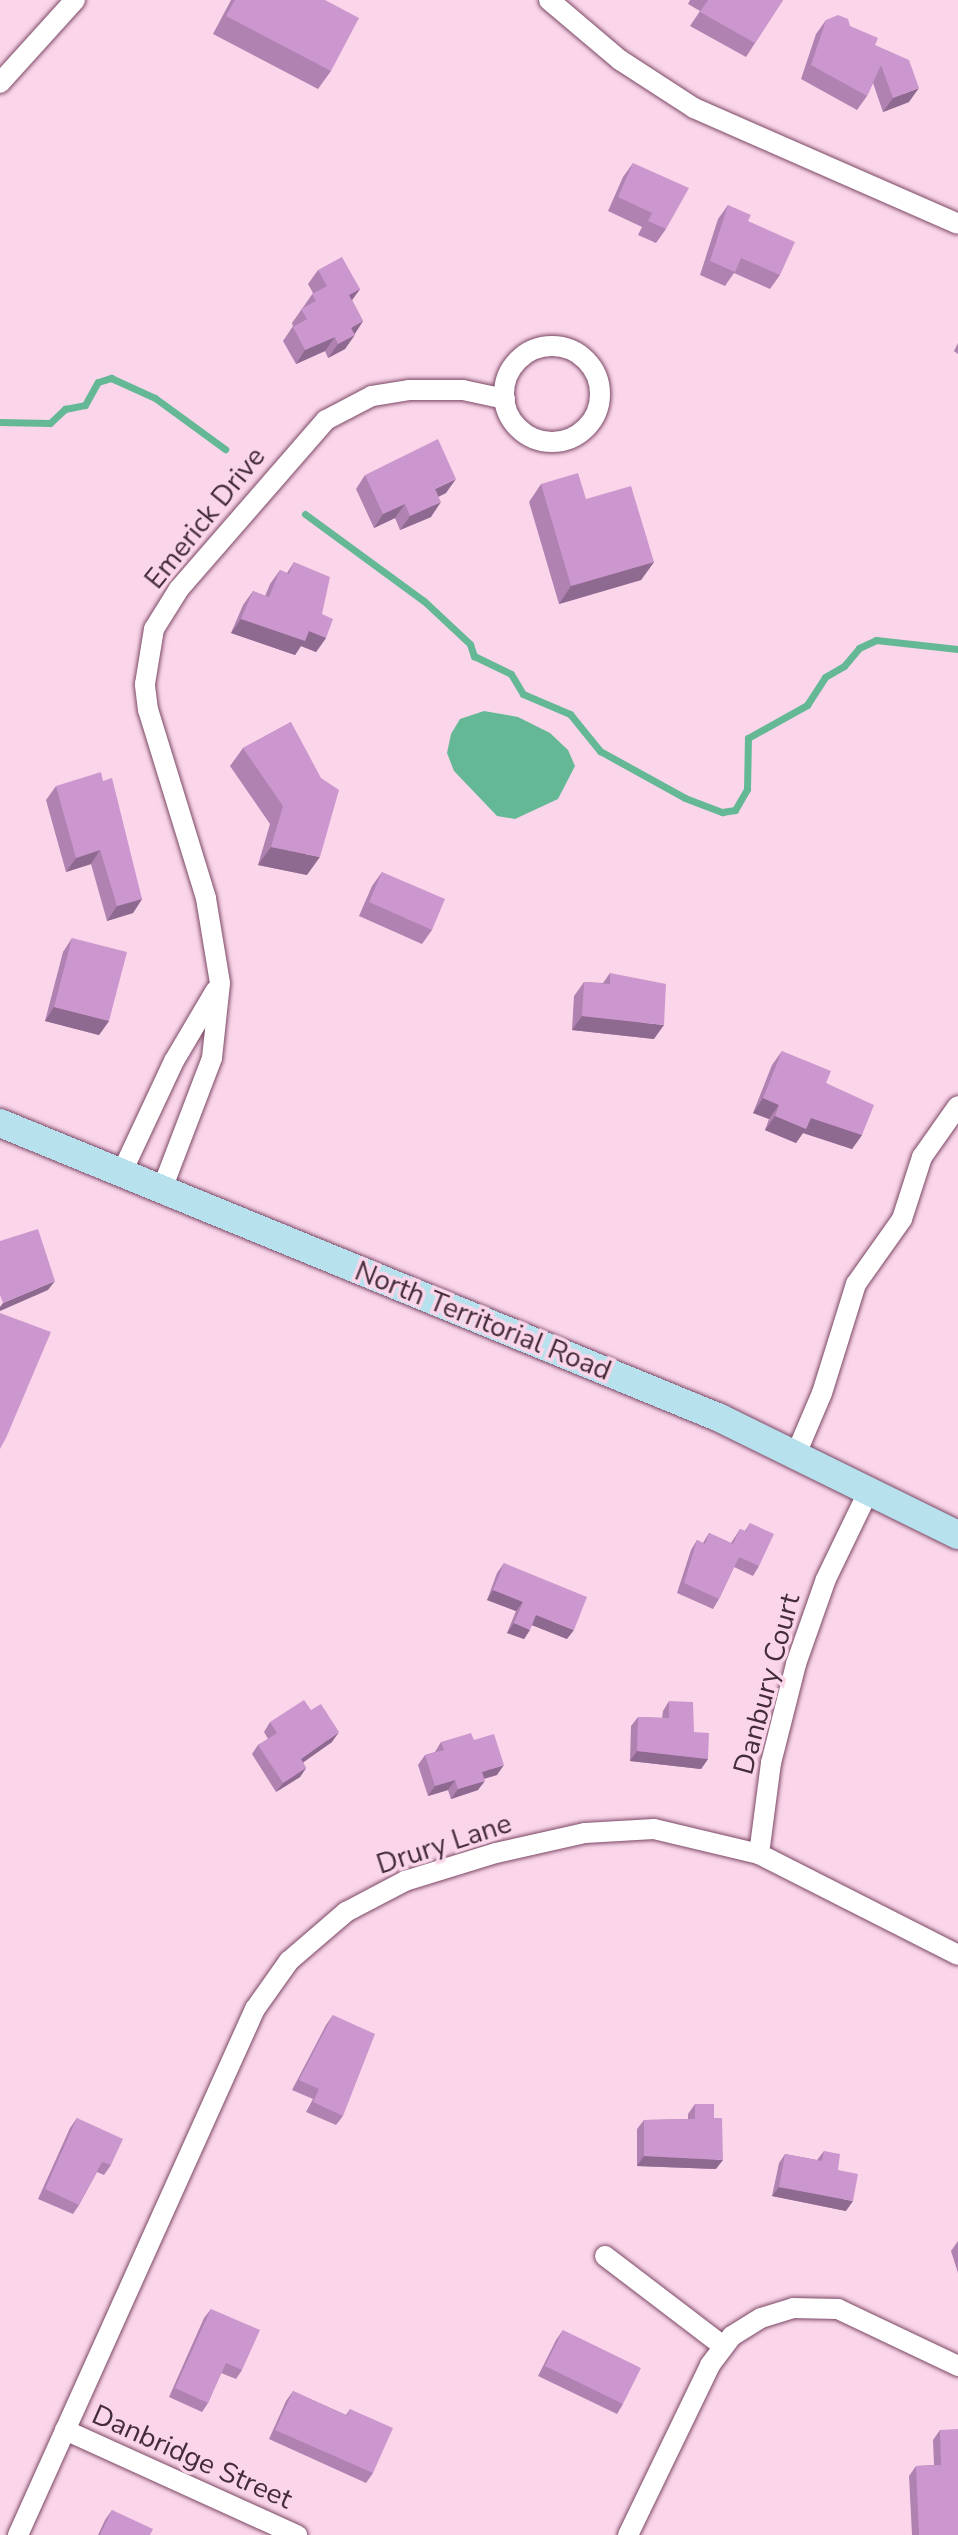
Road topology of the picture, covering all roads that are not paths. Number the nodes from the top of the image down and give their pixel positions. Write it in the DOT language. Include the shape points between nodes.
graph roads {
  1 [pos="75,0"];
  2 [pos="549,0"];
  3 [pos="0,83"];
  4 [pos="958,224"];
  5 [pos="505,399"];
  6 [pos="220,983"];
  7 [pos="958,1106"];
  8 [pos="0,1123"];
  9 [pos="122,1172"];
  10 [pos="162,1189"];
  11 [pos="796,1454"];
  12 [pos="869,1490"];
  13 [pos="958,1535"];
  14 [pos="759,1854"];
  15 [pos="958,1955"];
  16 [pos="605,2256"];
  17 [pos="723,2346"];
  18 [pos="958,2366"];
  19 [pos="65,2430"];
  20 [pos="18,2535"];
  21 [pos="297,2535"];
  22 [pos="628,2535"];
  1 -- 3 [label="street"];
  2 -- 4 [label="street" via="620,60 694,108"];
  5 -- 5 [label="street" via="509,372 518,360 545,347 575,352 587,361 600,389 593,420 575,436 552,442 522,431"];
  5 -- 6 [label="street, Emerick Drive" via="463,390 409,390 372,396 326,420 179,589 154,629 145,684 148,710 206,898"];
  6 -- 9 [label="street" via="174,1061"];
  6 -- 10 [label="street, Emerick Drive" via="212,1058"];
  7 -- 11 [label="street" via="922,1157 902,1219 856,1284"];
  8 -- 9 [label="main road, North Territorial Road"];
  9 -- 10 [label="main road, North Territorial Road"];
  10 -- 11 [label="main road, North Territorial Road"];
  11 -- 12 [label="main road, North Territorial Road"];
  12 -- 13 [label="main road, North Territorial Road"];
  12 -- 14 [label="street, Danbury Court" via="826,1579 796,1664 771,1763"];
  14 -- 15 [label="street, Drury Lane"];
  14 -- 19 [label="street, Drury Lane" via="654,1829 585,1833 405,1881 326,1926 289,1961 255,2009"];
  16 -- 17 [label="street"];
  17 -- 18 [label="street" via="761,2318 810,2306 864,2318"];
  17 -- 22 [label="street"];
  19 -- 20 [label="street, Drury Lane"];
  19 -- 21 [label="street, Danbridge Street"];
}
